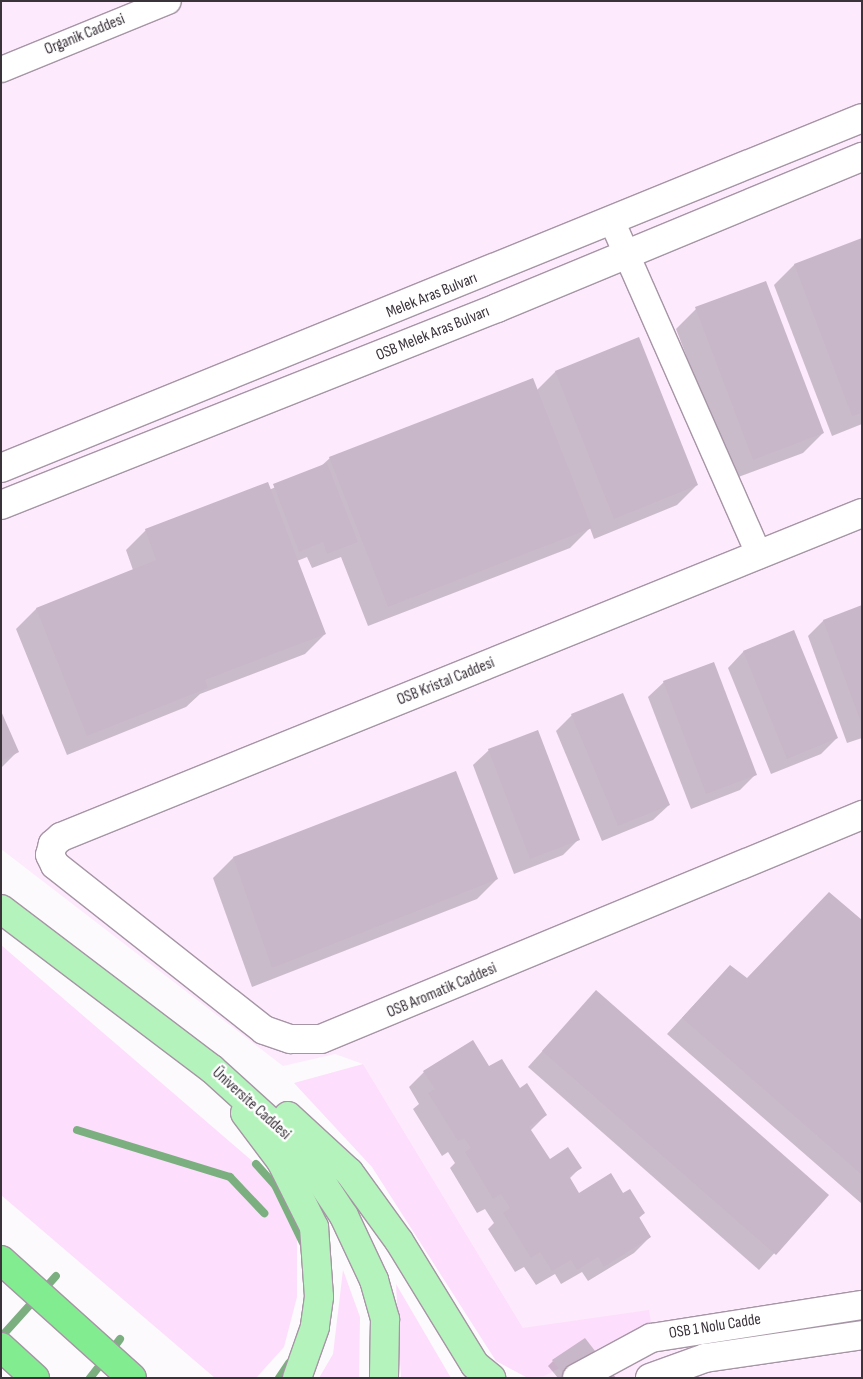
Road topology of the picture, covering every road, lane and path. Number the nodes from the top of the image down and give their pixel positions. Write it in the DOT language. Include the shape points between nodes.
graph roads {
  1 [pos="168,1"];
  2 [pos="1,69"];
  3 [pos="862,118"];
  4 [pos="862,157"];
  5 [pos="612,222"];
  6 [pos="629,254"];
  7 [pos="1,468"];
  8 [pos="1,505"];
  9 [pos="862,513"];
  10 [pos="759,555"];
  11 [pos="862,815"];
  12 [pos="55,865"];
  13 [pos="1,909"];
  14 [pos="212,1069"];
  15 [pos="1,1260"];
  16 [pos="862,1305"];
  17 [pos="688,1331"];
  18 [pos="862,1334"];
  19 [pos="1,1347"];
  20 [pos="702,1368"];
  21 [pos="36,1378"];
  22 [pos="132,1378"];
  23 [pos="297,1378"];
  24 [pos="384,1378"];
  25 [pos="491,1378"];
  26 [pos="577,1378"];
  27 [pos="650,1378"];
  1 -- 2 [label="street, Organik Caddesi"];
  3 -- 5 [label="street, Melek Aras Bulvarı"];
  4 -- 6 [label="street, OSB Melek Aras Bulvarı"];
  5 -- 6 [label="street"];
  5 -- 7 [label="street, Melek Aras Bulvarı"];
  6 -- 8 [label="street, OSB Melek Aras Bulvarı"];
  6 -- 10 [label="street"];
  9 -- 10 [label="street, OSB Kristal Caddesi"];
  10 -- 12 [label="street, OSB Kristal Caddesi" via="61,837 50,855"];
  11 -- 12 [label="street, OSB Aromatik Caddesi" via="321,1039 290,1039 264,1030"];
  13 -- 14 [label="main road, Üniversite Caddesi"];
  14 -- 23 [label="main road" via="281,1161 314,1227 319,1297 315,1327"];
  14 -- 24 [label="main road, Üniversite Caddesi" via="299,1148 358,1241 385,1319"];
  14 -- 25 [label="main road" via="301,1123 349,1172 399,1241 475,1365"];
  15 -- 22 [label="highway"];
  16 -- 17 [label="street, OSB 1 Nolu Cadde"];
  17 -- 20 [label="street" via="703,1342"];
  17 -- 26 [label="street, OSB 1 Nolu Cadde" via="651,1338"];
  18 -- 20 [label="street, OSB 1 Nolu Cadde"];
  19 -- 21 [label="highway"];
  20 -- 27 [label="street, OSB 1 Nolu Cadde"];
}
